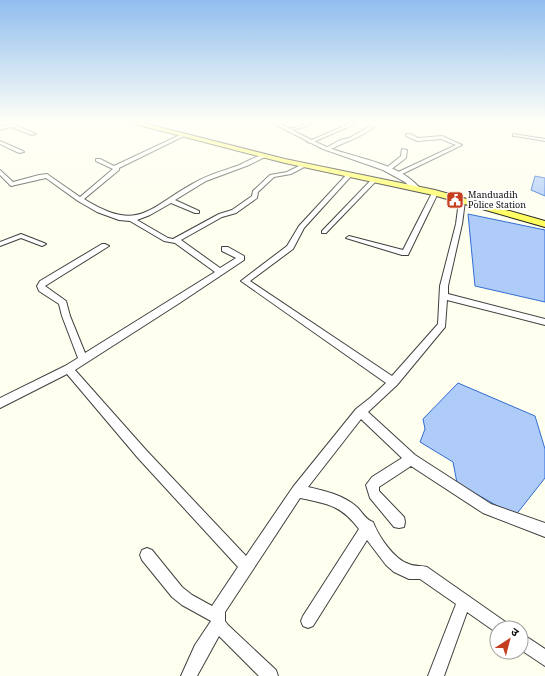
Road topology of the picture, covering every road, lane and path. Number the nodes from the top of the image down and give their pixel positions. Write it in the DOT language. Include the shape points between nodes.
graph roads {
  1 [pos="143,155"];
  2 [pos="257,155"];
  3 [pos="272,155"];
  4 [pos="345,155"];
  5 [pos="404,155"];
  6 [pos="440,155"];
  7 [pos="263,156"];
  8 [pos="98,160"];
  9 [pos="305,165"];
  10 [pos="116,167"];
  11 [pos="387,170"];
  12 [pos="0,172"];
  13 [pos="350,174"];
  14 [pos="396,175"];
  15 [pos="375,179"];
  16 [pos="414,186"];
  17 [pos="435,193"];
  18 [pos="80,200"];
  19 [pos="171,201"];
  20 [pos="462,201"];
  21 [pos="197,212"];
  22 [pos="131,219"];
  23 [pos="545,221"];
  24 [pos="545,224"];
  25 [pos="324,232"];
  26 [pos="349,238"];
  27 [pos="176,240"];
  28 [pos="0,244"];
  29 [pos="42,244"];
  30 [pos="105,246"];
  31 [pos="225,249"];
  32 [pos="220,272"];
  33 [pos="444,296"];
  34 [pos="545,322"];
  35 [pos="83,359"];
  36 [pos="68,369"];
  37 [pos="393,382"];
  38 [pos="0,403"];
  39 [pos="360,412"];
  40 [pos="412,459"];
  41 [pos="297,491"];
  42 [pos="399,522"];
  43 [pos="368,528"];
  44 [pos="545,530"];
  45 [pos="147,555"];
  46 [pos="246,566"];
  47 [pos="464,601"];
  48 [pos="217,620"];
  49 [pos="491,620"];
  50 [pos="308,621"];
  51 [pos="529,647"];
  52 [pos="545,658"];
  53 [pos="189,676"];
  54 [pos="270,676"];
  55 [pos="436,676"];
  1 -- 10 [label="street"];
  2 -- 7 [label="main road"];
  3 -- 16 [label="main road"];
  4 -- 11 [label="street"];
  5 -- 11 [label="street"];
  6 -- 14 [label="street"];
  7 -- 9 [label="main road"];
  7 -- 19 [label="street" via="208,178"];
  8 -- 10 [label="street"];
  9 -- 13 [label="main road"];
  9 -- 27 [label="street" via="289,173 272,176 255,192 255,197 226,216 221,215"];
  10 -- 18 [label="street" via="117,170"];
  11 -- 14 [label="street"];
  12 -- 18 [label="street" via="11,184 48,176"];
  13 -- 15 [label="main road"];
  13 -- 37 [label="street" via="301,227 290,247 245,281"];
  14 -- 16 [label="street"];
  15 -- 16 [label="main road"];
  15 -- 25 [label="street"];
  16 -- 17 [label="main road"];
  16 -- 23 [label="main road"];
  17 -- 20 [label="main road"];
  17 -- 26 [label="street" via="405,253"];
  18 -- 22 [label="street" via="116,217"];
  19 -- 21 [label="street"];
  19 -- 22 [label="street"];
  20 -- 24 [label="main road"];
  20 -- 33 [label="street"];
  22 -- 27 [label="street" via="166,240"];
  27 -- 32 [label="street"];
  28 -- 29 [label="street" via="22,236"];
  30 -- 35 [label="street" via="40,286 63,303"];
  31 -- 32 [label="street" via="240,258"];
  32 -- 35 [label="street"];
  33 -- 34 [label="street"];
  33 -- 37 [label="street" via="442,325"];
  35 -- 36 [label="street"];
  36 -- 38 [label="street"];
  36 -- 46 [label="street" via="142,454"];
  37 -- 39 [label="street"];
  39 -- 40 [label="street"];
  39 -- 41 [label="street"];
  40 -- 42 [label="street" via="376,480 372,486 374,494"];
  40 -- 44 [label="street" via="487,508"];
  41 -- 43 [label="street" via="334,499 345,505"];
  41 -- 46 [label="street"];
  43 -- 47 [label="street" via="381,548 398,566 407,571 422,572"];
  43 -- 50 [label="street"];
  45 -- 48 [label="street" via="177,592"];
  46 -- 48 [label="street" via="218,610"];
  47 -- 49 [label="street"];
  47 -- 55 [label="street"];
  48 -- 53 [label="street"];
  48 -- 54 [label="street"];
  51 -- 52 [label="street"];
}
